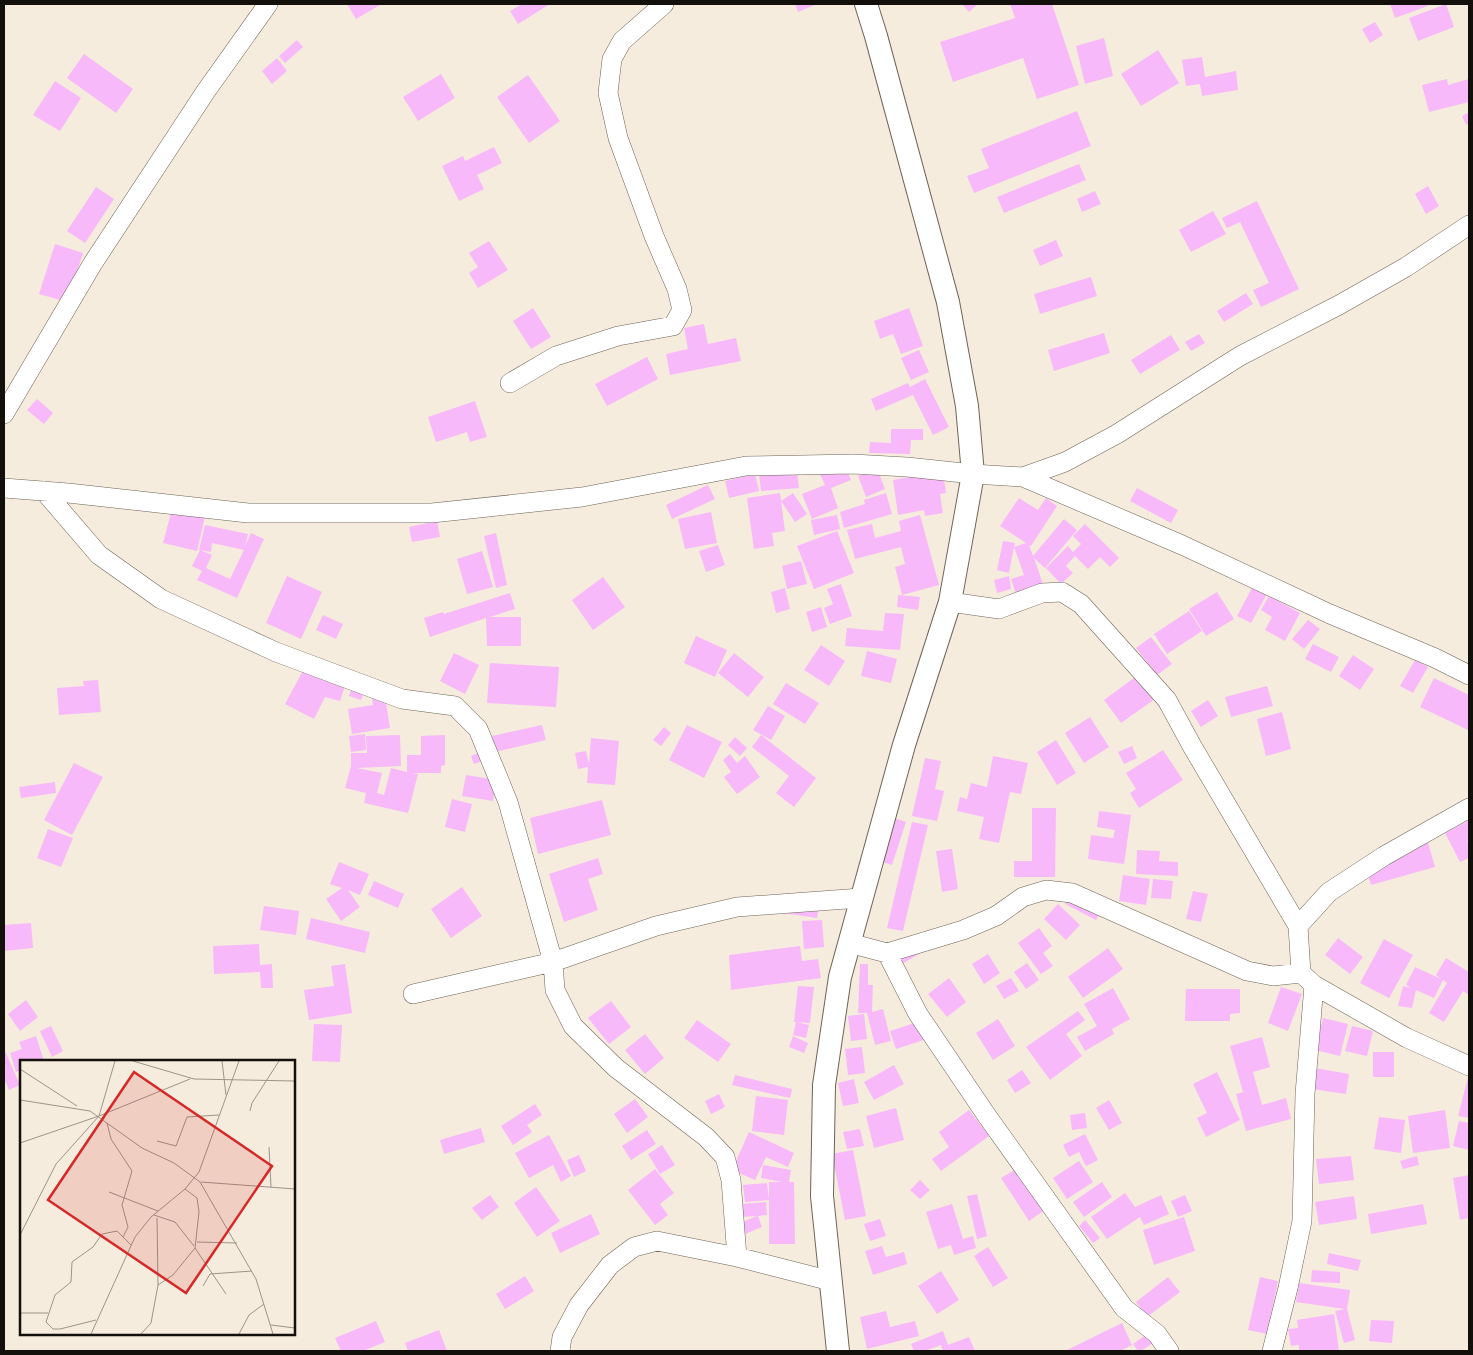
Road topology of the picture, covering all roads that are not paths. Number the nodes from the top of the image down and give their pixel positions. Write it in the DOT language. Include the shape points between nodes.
graph roads {
  1 [pos="268,4"];
  2 [pos="664,4"];
  3 [pos="866,4"];
  4 [pos="1469,225"];
  5 [pos="510,383"];
  6 [pos="4,414"];
  7 [pos="973,474"];
  8 [pos="1023,476"];
  9 [pos="4,488"];
  10 [pos="44,491"];
  11 [pos="950,602"];
  12 [pos="1469,675"];
  13 [pos="1469,808"];
  14 [pos="861,898"];
  15 [pos="1298,926"];
  16 [pos="849,943"];
  17 [pos="887,953"];
  18 [pos="553,962"];
  19 [pos="1308,979"];
  20 [pos="413,994"];
  21 [pos="1469,1066"];
  22 [pos="737,1258"];
  23 [pos="831,1281"];
  24 [pos="560,1351"];
  25 [pos="838,1351"];
  26 [pos="1169,1351"];
  27 [pos="1272,1351"];
  1 -- 6 [label="street" via="206,91 93,263"];
  2 -- 5 [label="street" via="622,41 612,59 608,94 618,138 677,289 682,310 673,326 618,336 556,356"];
  3 -- 7 [label="main road" via="948,302 967,406"];
  4 -- 8 [label="street" via="1406,267 1240,356 1117,434 1065,462"];
  7 -- 8 [label="street"];
  7 -- 10 [label="street" via="853,464 746,466 582,497 432,514 248,513"];
  7 -- 11 [label="main road"];
  8 -- 12 [label="street"];
  9 -- 10 [label="street"];
  10 -- 18 [label="street" via="99,555 161,599 276,652 402,699 455,706 478,729 508,802"];
  11 -- 14 [label="main road" via="904,745"];
  11 -- 15 [label="street" via="999,609 1042,593 1062,592 1081,604 1167,700"];
  13 -- 15 [label="street" via="1384,856 1329,892"];
  14 -- 16 [label="main road"];
  14 -- 18 [label="street" via="737,907 656,926"];
  15 -- 19 [label="street"];
  16 -- 17 [label="street"];
  16 -- 23 [label="main road" via="840,977 824,1085 822,1196"];
  17 -- 19 [label="street" via="963,930 996,916 1023,897 1046,890 1072,893 1247,971"];
  17 -- 26 [label="street" via="918,1014 987,1116 1124,1308 1157,1334"];
  18 -- 20 [label="street"];
  18 -- 22 [label="street" via="555,990 573,1026 616,1068 706,1137 725,1157 732,1180"];
  19 -- 21 [label="street" via="1408,1038"];
  19 -- 27 [label="street" via="1302,1221"];
  22 -- 23 [label="street"];
  22 -- 24 [label="street" via="656,1241 634,1247 610,1265 579,1306 562,1337"];
  23 -- 25 [label="main road"];
}
